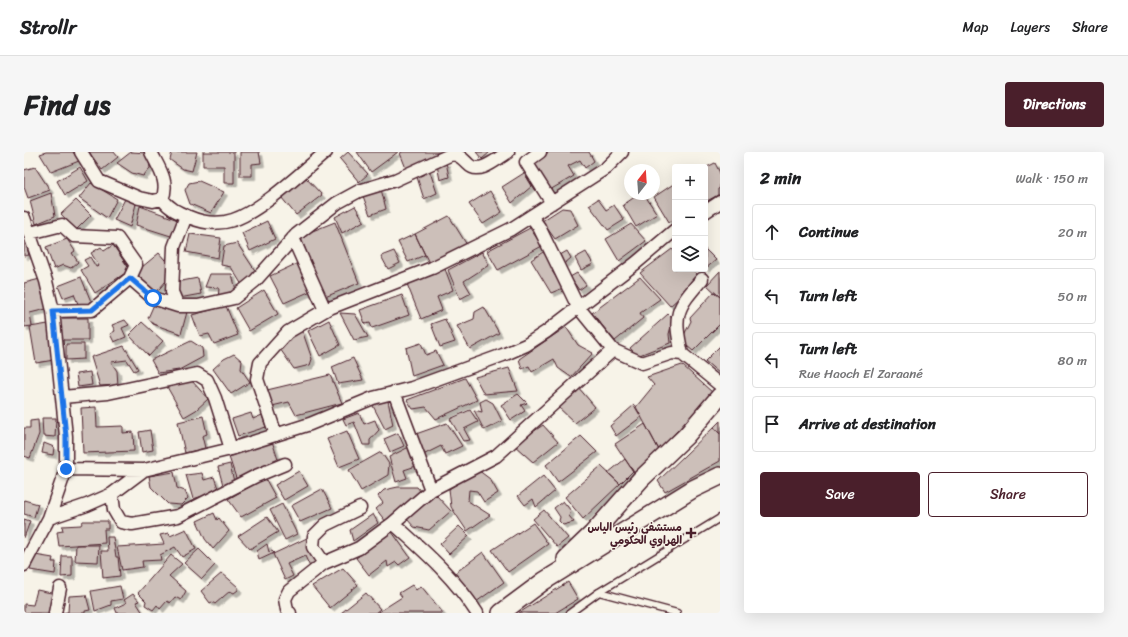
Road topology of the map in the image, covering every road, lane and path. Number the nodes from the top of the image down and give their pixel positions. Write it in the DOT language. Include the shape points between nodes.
graph roads {
  1 [pos="81,152"];
  2 [pos="151,152"];
  3 [pos="326,152"];
  4 [pos="508,152"];
  5 [pos="540,152"];
  6 [pos="622,152"];
  7 [pos="525,157"];
  8 [pos="162,199"];
  9 [pos="552,202"];
  10 [pos="720,202"];
  11 [pos="708,210"];
  12 [pos="186,216"];
  13 [pos="531,216"];
  14 [pos="24,218"];
  15 [pos="30,233"];
  16 [pos="672,233"];
  17 [pos="293,238"];
  18 [pos="130,278"];
  19 [pos="702,279"];
  20 [pos="178,306"];
  21 [pos="578,307"];
  22 [pos="325,310"];
  23 [pos="53,311"];
  24 [pos="612,350"];
  25 [pos="682,354"];
  26 [pos="720,385"];
  27 [pos="394,392"];
  28 [pos="720,396"];
  29 [pos="62,397"];
  30 [pos="276,435"];
  31 [pos="231,449"];
  32 [pos="285,464"];
  33 [pos="66,469"];
  34 [pos="144,470"];
  35 [pos="720,476"];
  36 [pos="431,490"];
  37 [pos="112,494"];
  38 [pos="360,508"];
  39 [pos="49,518"];
  40 [pos="720,518"];
  41 [pos="393,523"];
  42 [pos="324,563"];
  43 [pos="24,565"];
  44 [pos="544,580"];
  45 [pos="60,588"];
  46 [pos="599,592"];
  47 [pos="55,613"];
  48 [pos="290,613"];
  49 [pos="477,613"];
  50 [pos="501,613"];
  51 [pos="570,613"];
  52 [pos="677,613"];
  1 -- 8 [label="street" via="98,181 139,198 154,201"];
  2 -- 8 [label="street" via="165,181"];
  3 -- 12 [label="street" via="256,208 233,220 212,224"];
  4 -- 17 [label="street" via="484,167 477,168 458,155 452,154 395,180 360,191 337,203"];
  5 -- 7 [label="street"];
  6 -- 9 [label="street" via="606,168"];
  7 -- 9 [label="street"];
  8 -- 12 [label="street" via="170,209"];
  9 -- 13 [label="street"];
  10 -- 11 [label="street"];
  12 -- 20 [label="street" via="174,247 172,292"];
  13 -- 21 [label="street" via="540,228"];
  13 -- 22 [label="street" via="511,229 432,268"];
  14 -- 15 [label="street"];
  15 -- 18 [label="street" via="62,225 74,236 117,238 136,265"];
  15 -- 23 [label="street"];
  16 -- 21 [label="street"];
  17 -- 20 [label="street" via="255,281 234,298 198,306"];
  17 -- 22 [label="street"];
  18 -- 20 [label="street" via="153,298"];
  18 -- 23 [label="street" via="92,310"];
  19 -- 25 [label="street" via="680,304 677,333"];
  21 -- 24 [label="street"];
  21 -- 27 [label="street" via="526,345 446,376"];
  22 -- 30 [label="street" via="288,332 260,363 257,379"];
  23 -- 29 [label="street"];
  24 -- 25 [label="street" via="642,363 672,353"];
  24 -- 36 [label="street" via="496,456"];
  25 -- 26 [label="street"];
  27 -- 30 [label="street"];
  27 -- 36 [label="street"];
  28 -- 44 [label="main road" via="686,436"];
  29 -- 31 [label="street" via="108,393 197,374 207,380"];
  29 -- 33 [label="street"];
  30 -- 31 [label="street"];
  31 -- 34 [label="street"];
  32 -- 37 [label="street" via="170,518 132,524 120,522 114,510"];
  33 -- 34 [label="street"];
  33 -- 39 [label="street"];
  34 -- 37 [label="street"];
  35 -- 44 [label="main road" via="693,489"];
  36 -- 41 [label="street"];
  37 -- 39 [label="street"];
  38 -- 42 [label="street" via="325,525 314,536 313,547"];
  39 -- 43 [label="street"];
  40 -- 46 [label="lane"];
  41 -- 42 [label="street" via="359,548"];
  41 -- 49 [label="street" via="438,563 464,592"];
  42 -- 48 [label="street" via="289,591 285,600"];
  44 -- 50 [label="main road"];
  45 -- 47 [label="street"];
  46 -- 51 [label="lane"];
  46 -- 52 [label="lane"];
}
